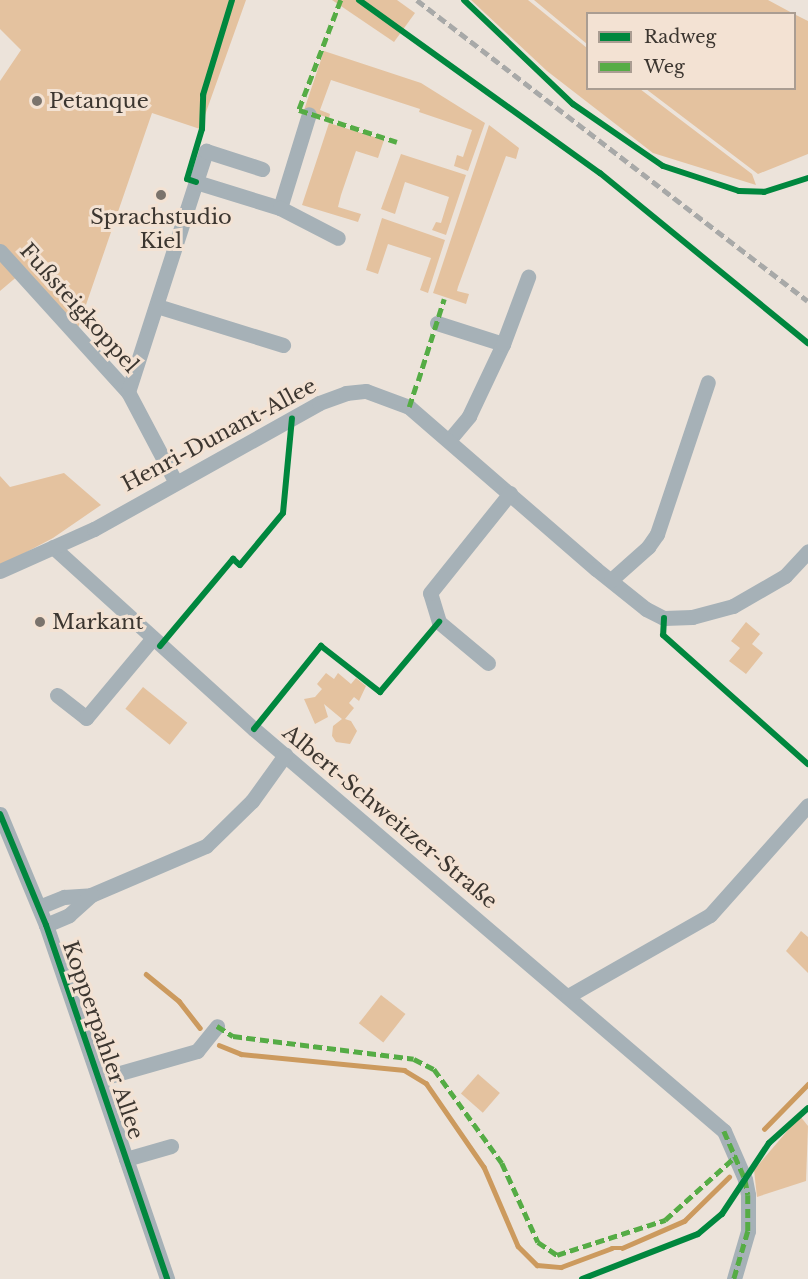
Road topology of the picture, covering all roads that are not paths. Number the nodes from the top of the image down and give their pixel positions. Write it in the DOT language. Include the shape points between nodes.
graph roads {
  1 [pos="309,114"];
  2 [pos="262,170"];
  3 [pos="196,182"];
  4 [pos="280,208"];
  5 [pos="338,238"];
  6 [pos="0,251"];
  7 [pos="528,277"];
  8 [pos="157,306"];
  9 [pos="437,323"];
  10 [pos="503,344"];
  11 [pos="283,345"];
  12 [pos="708,382"];
  13 [pos="128,392"];
  14 [pos="450,439"];
  15 [pos="175,481"];
  16 [pos="510,493"];
  17 [pos="53,547"];
  18 [pos="808,551"];
  19 [pos="0,571"];
  20 [pos="611,580"];
  21 [pos="153,639"];
  22 [pos="488,663"];
  23 [pos="57,695"];
  24 [pos="285,755"];
  25 [pos="808,805"];
  26 [pos="0,814"];
  27 [pos="91,895"];
  28 [pos="39,907"];
  29 [pos="46,925"];
  30 [pos="567,996"];
  31 [pos="218,1026"];
  32 [pos="99,1079"];
  33 [pos="171,1146"];
  34 [pos="126,1159"];
  35 [pos="166,1279"];
  36 [pos="734,1279"];
  1 -- 4 [label="street"];
  2 -- 3 [label="street" via="206,151"];
  3 -- 4 [label="street"];
  3 -- 8 [label="street"];
  4 -- 5 [label="street"];
  6 -- 13 [label="street, Fußsteigkoppel"];
  7 -- 10 [label="street"];
  8 -- 11 [label="street"];
  8 -- 13 [label="street"];
  9 -- 10 [label="street"];
  10 -- 14 [label="street" via="469,416"];
  12 -- 20 [label="street" via="657,534"];
  13 -- 15 [label="street, Fußsteigkoppel"];
  14 -- 15 [label="street, Henri-Dunant-Allee" via="409,407 390,398 366,391 346,393 319,403"];
  14 -- 16 [label="street, Henri-Dunant-Allee"];
  15 -- 17 [label="street, Henri-Dunant-Allee" via="94,529"];
  16 -- 20 [label="street, Henri-Dunant-Allee"];
  16 -- 22 [label="street" via="430,593 439,622"];
  17 -- 19 [label="street, Henri-Dunant-Allee"];
  17 -- 21 [label="street, Albert-Schweitzer-Straße"];
  18 -- 20 [label="street, Henri-Dunant-Allee" via="785,576 759,594 712,613 682,618 664,618 646,609"];
  21 -- 23 [label="street" via="86,718"];
  21 -- 24 [label="street, Albert-Schweitzer-Straße"];
  24 -- 27 [label="street" via="252,801 206,846"];
  24 -- 30 [label="street, Albert-Schweitzer-Straße"];
  25 -- 30 [label="street" via="710,915"];
  26 -- 28 [label="street, Kopperpahler Allee"];
  27 -- 28 [label="street" via="64,897"];
  27 -- 29 [label="street" via="69,915"];
  28 -- 29 [label="street, Kopperpahler Allee"];
  29 -- 32 [label="street, Kopperpahler Allee"];
  30 -- 36 [label="street, Albert-Schweitzer-Straße" via="724,1131 748,1195 748,1231"];
  31 -- 32 [label="street" via="198,1051"];
  32 -- 34 [label="street, Kopperpahler Allee"];
  33 -- 34 [label="street"];
  34 -- 35 [label="street, Kopperpahler Allee"];
}
